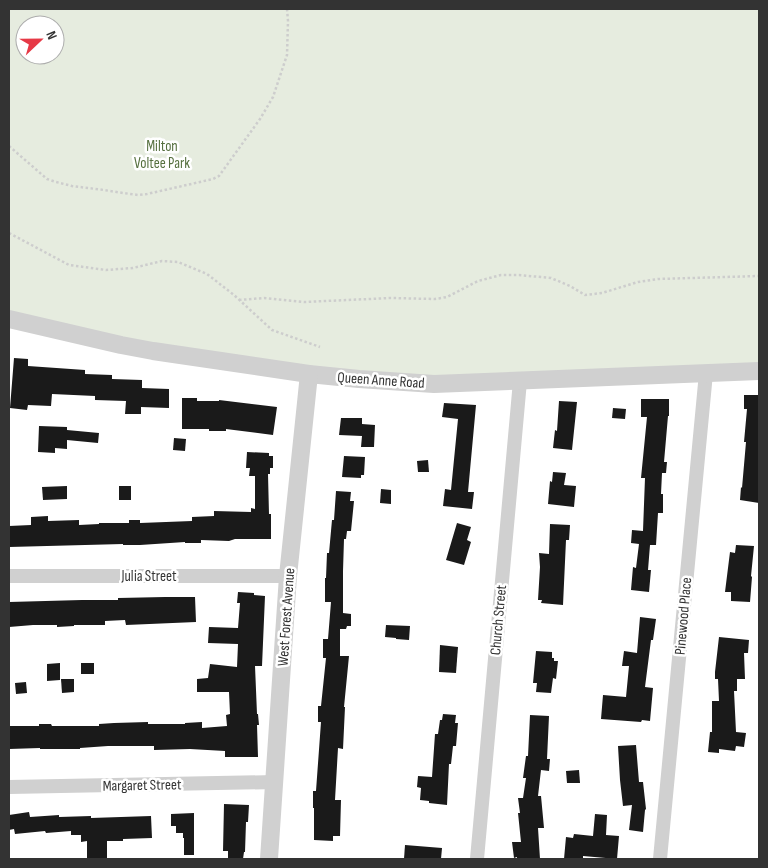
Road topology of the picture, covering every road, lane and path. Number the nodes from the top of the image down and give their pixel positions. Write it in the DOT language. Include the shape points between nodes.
graph roads {
  1 [pos="287,9"];
  2 [pos="9,146"];
  3 [pos="9,233"];
  4 [pos="759,276"];
  5 [pos="239,300"];
  6 [pos="9,318"];
  7 [pos="320,347"];
  8 [pos="759,371"];
  9 [pos="706,373"];
  10 [pos="309,374"];
  11 [pos="520,381"];
  12 [pos="9,576"];
  13 [pos="288,576"];
  14 [pos="275,782"];
  15 [pos="9,787"];
  16 [pos="269,859"];
  17 [pos="477,859"];
  18 [pos="660,859"];
  1 -- 2 [label="path" via="287,55 273,97 219,176 213,179 146,194 72,186 48,179"];
  3 -- 5 [label="path" via="69,264 106,270 162,261 178,262 207,274"];
  4 -- 5 [label="path" via="658,279 585,295 551,278 501,275 435,299"];
  5 -- 7 [label="path" via="272,330"];
  6 -- 10 [label="street, Queen Anne Road" via="153,351"];
  8 -- 9 [label="street, Queen Anne Road"];
  9 -- 11 [label="street, Queen Anne Road"];
  9 -- 18 [label="street, Pinewood Place"];
  10 -- 11 [label="street, Queen Anne Road" via="434,384"];
  10 -- 13 [label="street, West Forest Avenue"];
  11 -- 17 [label="street, Church Street"];
  12 -- 13 [label="street, Julia Street"];
  13 -- 14 [label="street, West Forest Avenue"];
  14 -- 15 [label="street, Margaret Street"];
  14 -- 16 [label="street, West Forest Avenue"];
}
